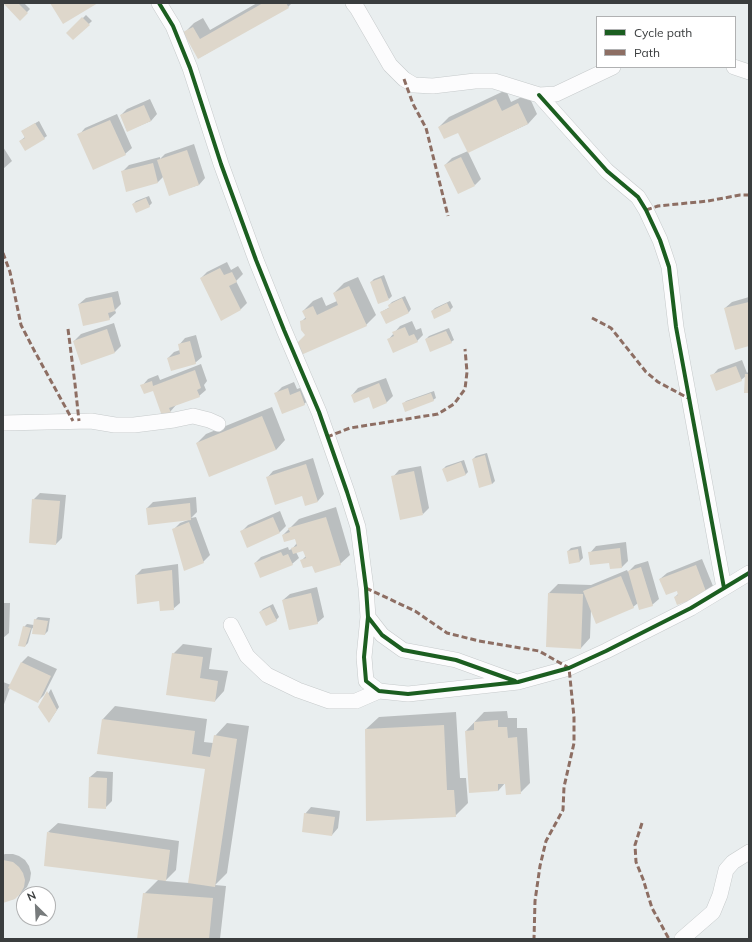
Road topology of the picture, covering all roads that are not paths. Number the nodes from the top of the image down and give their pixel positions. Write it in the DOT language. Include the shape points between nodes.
graph roads {
  1 [pos="159,3"];
  2 [pos="353,3"];
  3 [pos="611,68"];
  4 [pos="736,68"];
  5 [pos="749,72"];
  6 [pos="539,95"];
  7 [pos="3,423"];
  8 [pos="218,424"];
  9 [pos="749,573"];
  10 [pos="724,588"];
  11 [pos="368,616"];
  12 [pos="231,625"];
  13 [pos="518,682"];
  14 [pos="379,690"];
  15 [pos="749,852"];
  16 [pos="682,939"];
  1 -- 11 [label="street" via="173,26 190,68 256,260 319,412 347,492 358,527"];
  2 -- 6 [label="street" via="390,65 414,85 494,81"];
  3 -- 6 [label="street" via="556,94"];
  4 -- 5 [label="street"];
  6 -- 10 [label="street" via="607,171 638,197 660,240 669,267 676,328"];
  7 -- 8 [label="street" via="85,421 134,425 193,416"];
  9 -- 10 [label="street"];
  10 -- 13 [label="street" via="606,652 569,668"];
  11 -- 13 [label="street" via="382,635 403,650 456,660"];
  11 -- 14 [label="street" via="364,657 366,681"];
  12 -- 14 [label="street" via="247,656 267,675 298,690 329,701 356,701"];
  13 -- 14 [label="street" via="408,694"];
  15 -- 16 [label="street" via="726,870 713,912"];
}
